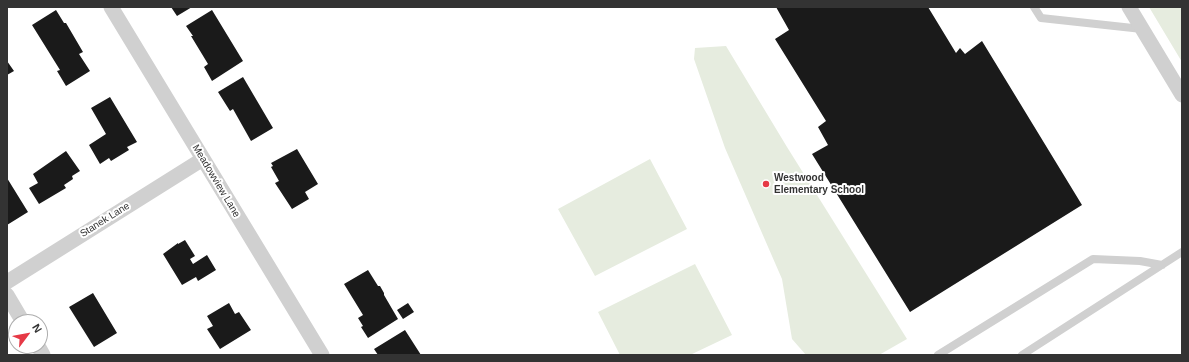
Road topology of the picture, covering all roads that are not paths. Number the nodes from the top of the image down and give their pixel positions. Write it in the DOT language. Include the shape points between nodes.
graph roads {
  1 [pos="111,7"];
  2 [pos="1034,7"];
  3 [pos="1129,7"];
  4 [pos="1142,29"];
  5 [pos="1182,95"];
  6 [pos="203,159"];
  7 [pos="1182,252"];
  8 [pos="1162,265"];
  9 [pos="7,282"];
  10 [pos="7,295"];
  11 [pos="18,314"];
  12 [pos="322,355"];
  13 [pos="938,355"];
  14 [pos="1022,355"];
  1 -- 6 [label="street, Meadowview Lane"];
  2 -- 4 [label="lane" via="1040,18"];
  3 -- 4 [label="street"];
  4 -- 5 [label="street"];
  6 -- 9 [label="street, Stanek Lane"];
  6 -- 12 [label="street, Meadowview Lane"];
  7 -- 8 [label="lane"];
  8 -- 13 [label="lane" via="1140,261 1093,259"];
  8 -- 14 [label="lane"];
  10 -- 11 [label="street"];
}
